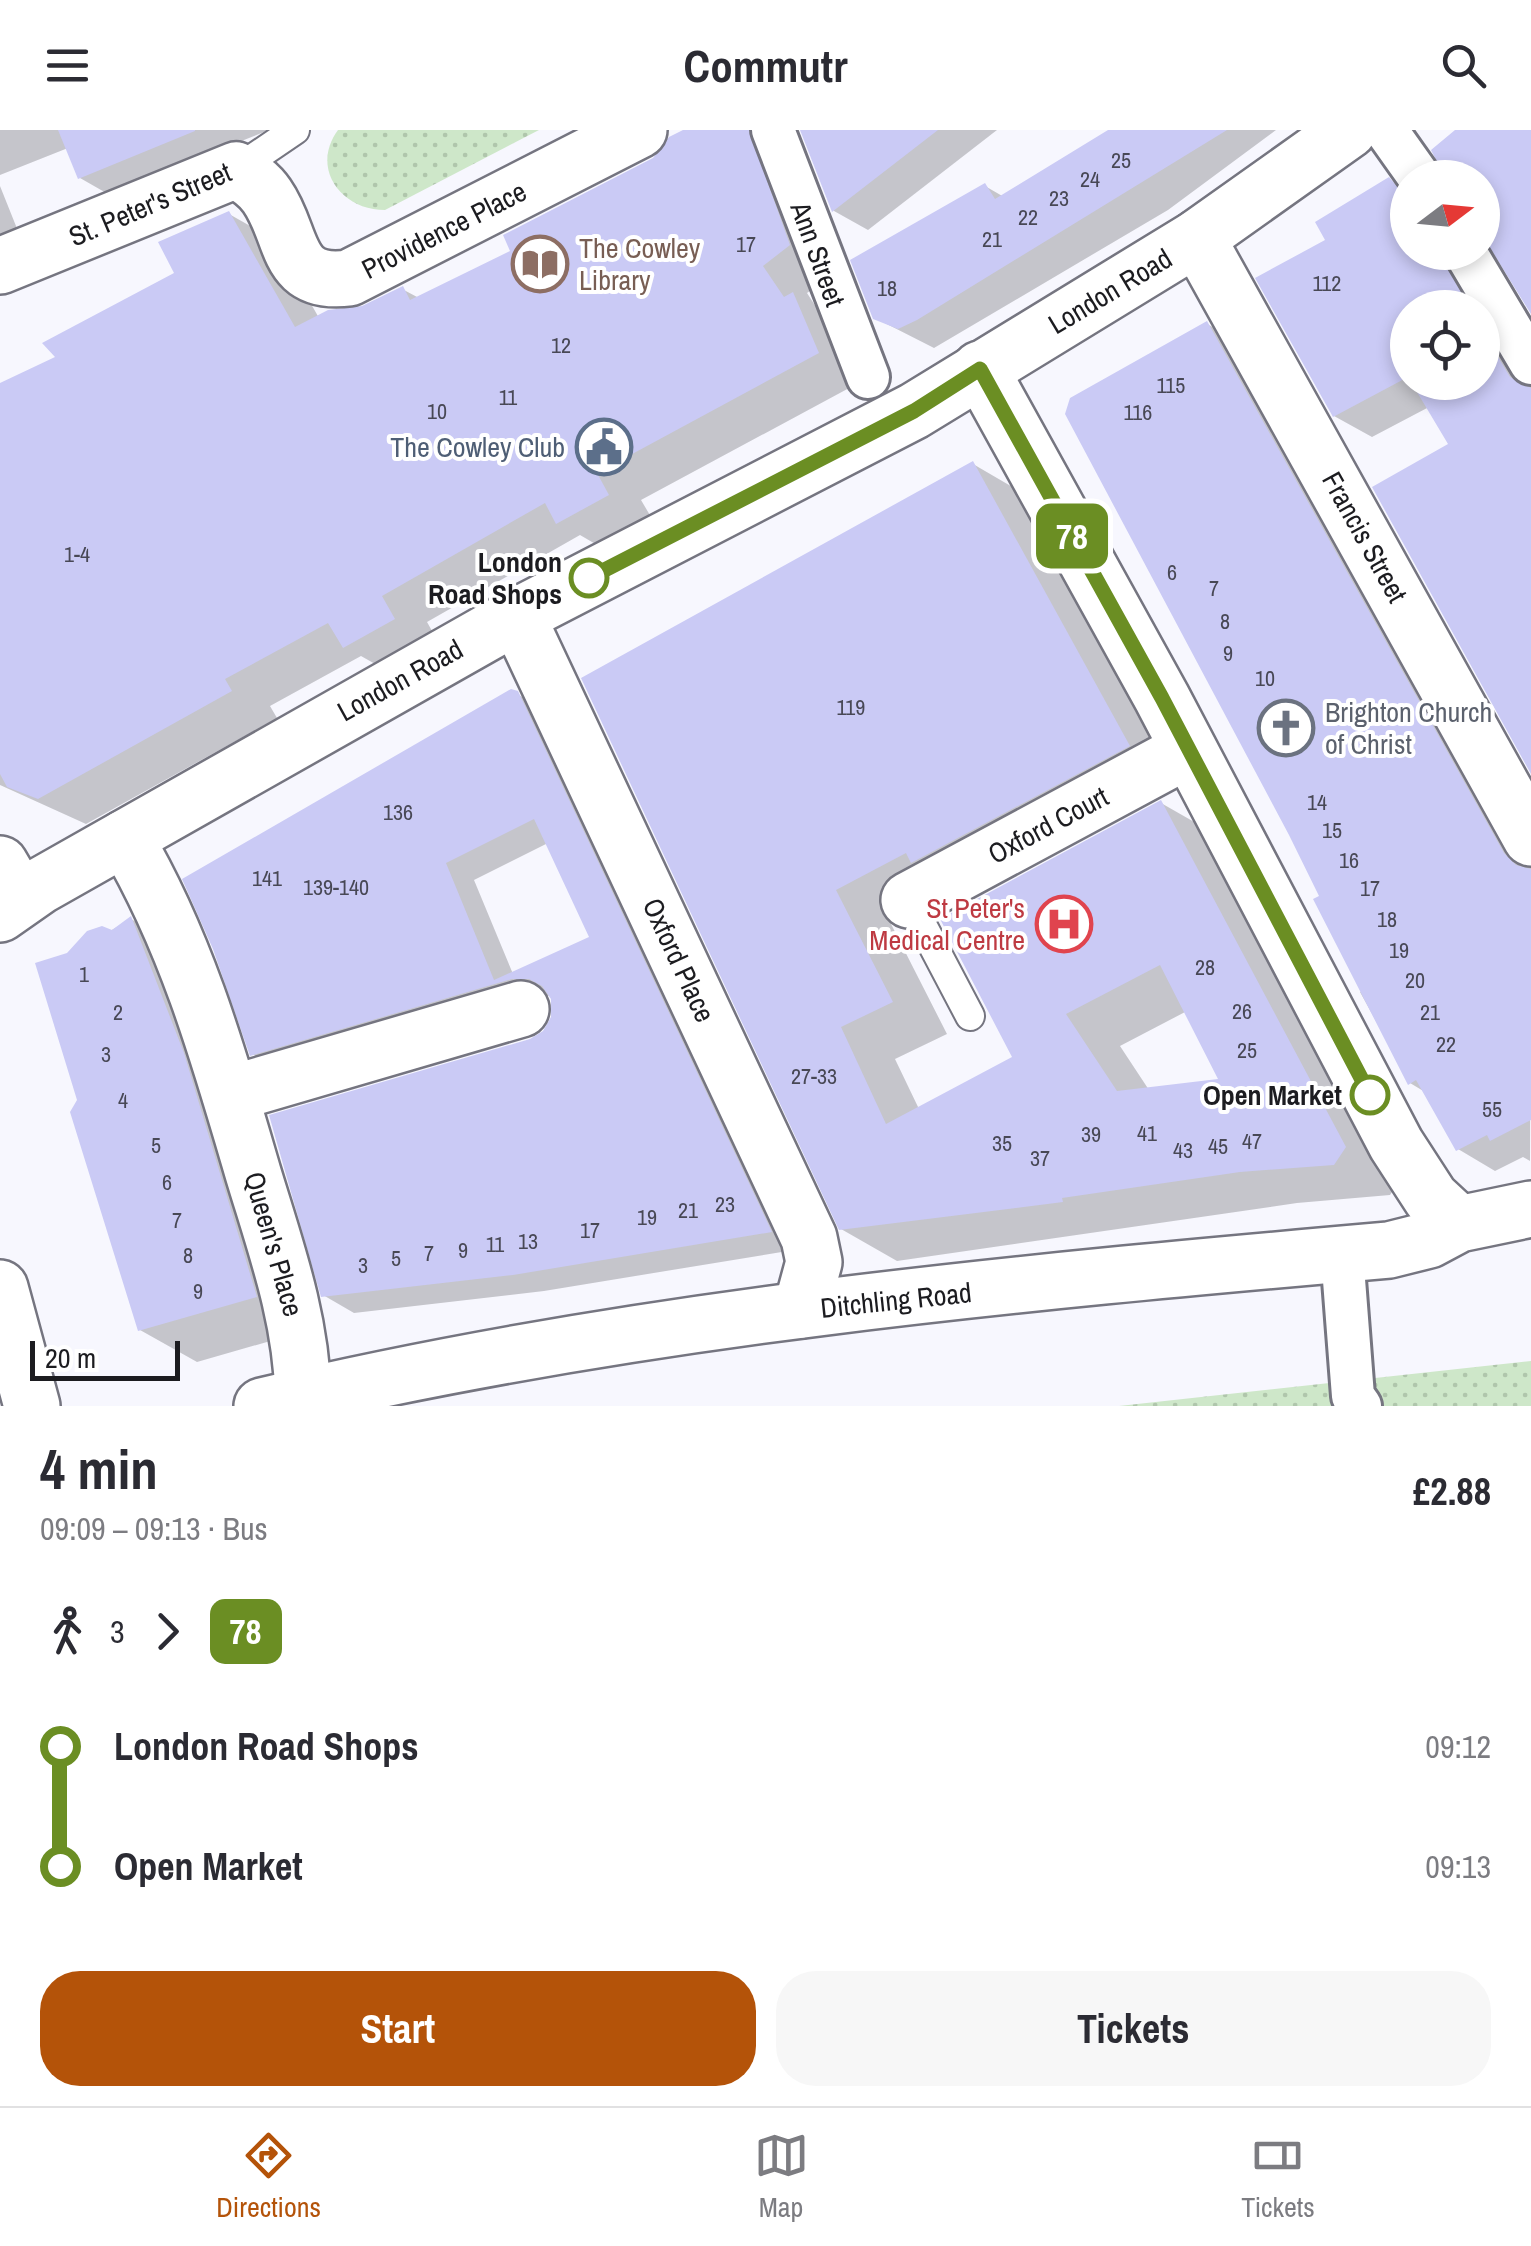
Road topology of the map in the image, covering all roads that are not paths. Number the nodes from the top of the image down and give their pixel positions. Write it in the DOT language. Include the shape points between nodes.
graph roads {
  1 [pos="294,130"];
  2 [pos="639,130"];
  3 [pos="773,130"];
  4 [pos="1349,130"];
  5 [pos="1386,130"];
  6 [pos="1407,160"];
  7 [pos="236,170"];
  8 [pos="1196,238"];
  9 [pos="0,266"];
  10 [pos="1476,270"];
  11 [pos="1531,363"];
  12 [pos="980,369"];
  13 [pos="868,377"];
  14 [pos="518,616"];
  15 [pos="1188,750"];
  16 [pos="125,838"];
  17 [pos="1531,838"];
  18 [pos="7,892"];
  19 [pos="908,900"];
  20 [pos="521,1009"];
  21 [pos="970,1016"];
  22 [pos="230,1094"];
  23 [pos="1531,1209"];
  24 [pos="1459,1224"];
  25 [pos="1342,1254"];
  26 [pos="0,1288"];
  27 [pos="801,1310"];
  28 [pos="282,1401"];
  29 [pos="32,1406"];
  30 [pos="1360,1406"];
  1 -- 7 [label="lane, St. Peter's Street"];
  2 -- 7 [label="main road, Providence Place" via="366,271 332,280 297,264 268,197"];
  3 -- 13 [label="street, Ann Street"];
  4 -- 8 [label="main road, London Road"];
  5 -- 6 [label="street"];
  7 -- 9 [label="main road, St. Peter's Street"];
  8 -- 12 [label="main road, London Road"];
  8 -- 17 [label="main road, Francis Street"];
  10 -- 11 [label="street"];
  12 -- 14 [label="main road, London Road" via="914,411"];
  12 -- 15 [label="main road"];
  14 -- 16 [label="main road, London Road"];
  14 -- 27 [label="main road, Oxford Place" via="808,1238 814,1262"];
  15 -- 19 [label="main road, Oxford Court"];
  15 -- 24 [label="main road" via="1396,1144 1431,1198"];
  16 -- 18 [label="main road, London Road"];
  16 -- 22 [label="main road, Queen's Place" via="186,957"];
  19 -- 21 [label="lane"];
  20 -- 22 [label="main road"];
  22 -- 28 [label="main road, Queen's Place" via="299,1329"];
  23 -- 24 [label="main road, Ditchling Road"];
  24 -- 25 [label="main road, Ditchling Road" via="1402,1247"];
  25 -- 27 [label="main road, Ditchling Road"];
  25 -- 30 [label="street"];
  26 -- 29 [label="main road"];
  27 -- 28 [label="main road, Ditchling Road" via="477,1358"];
}
